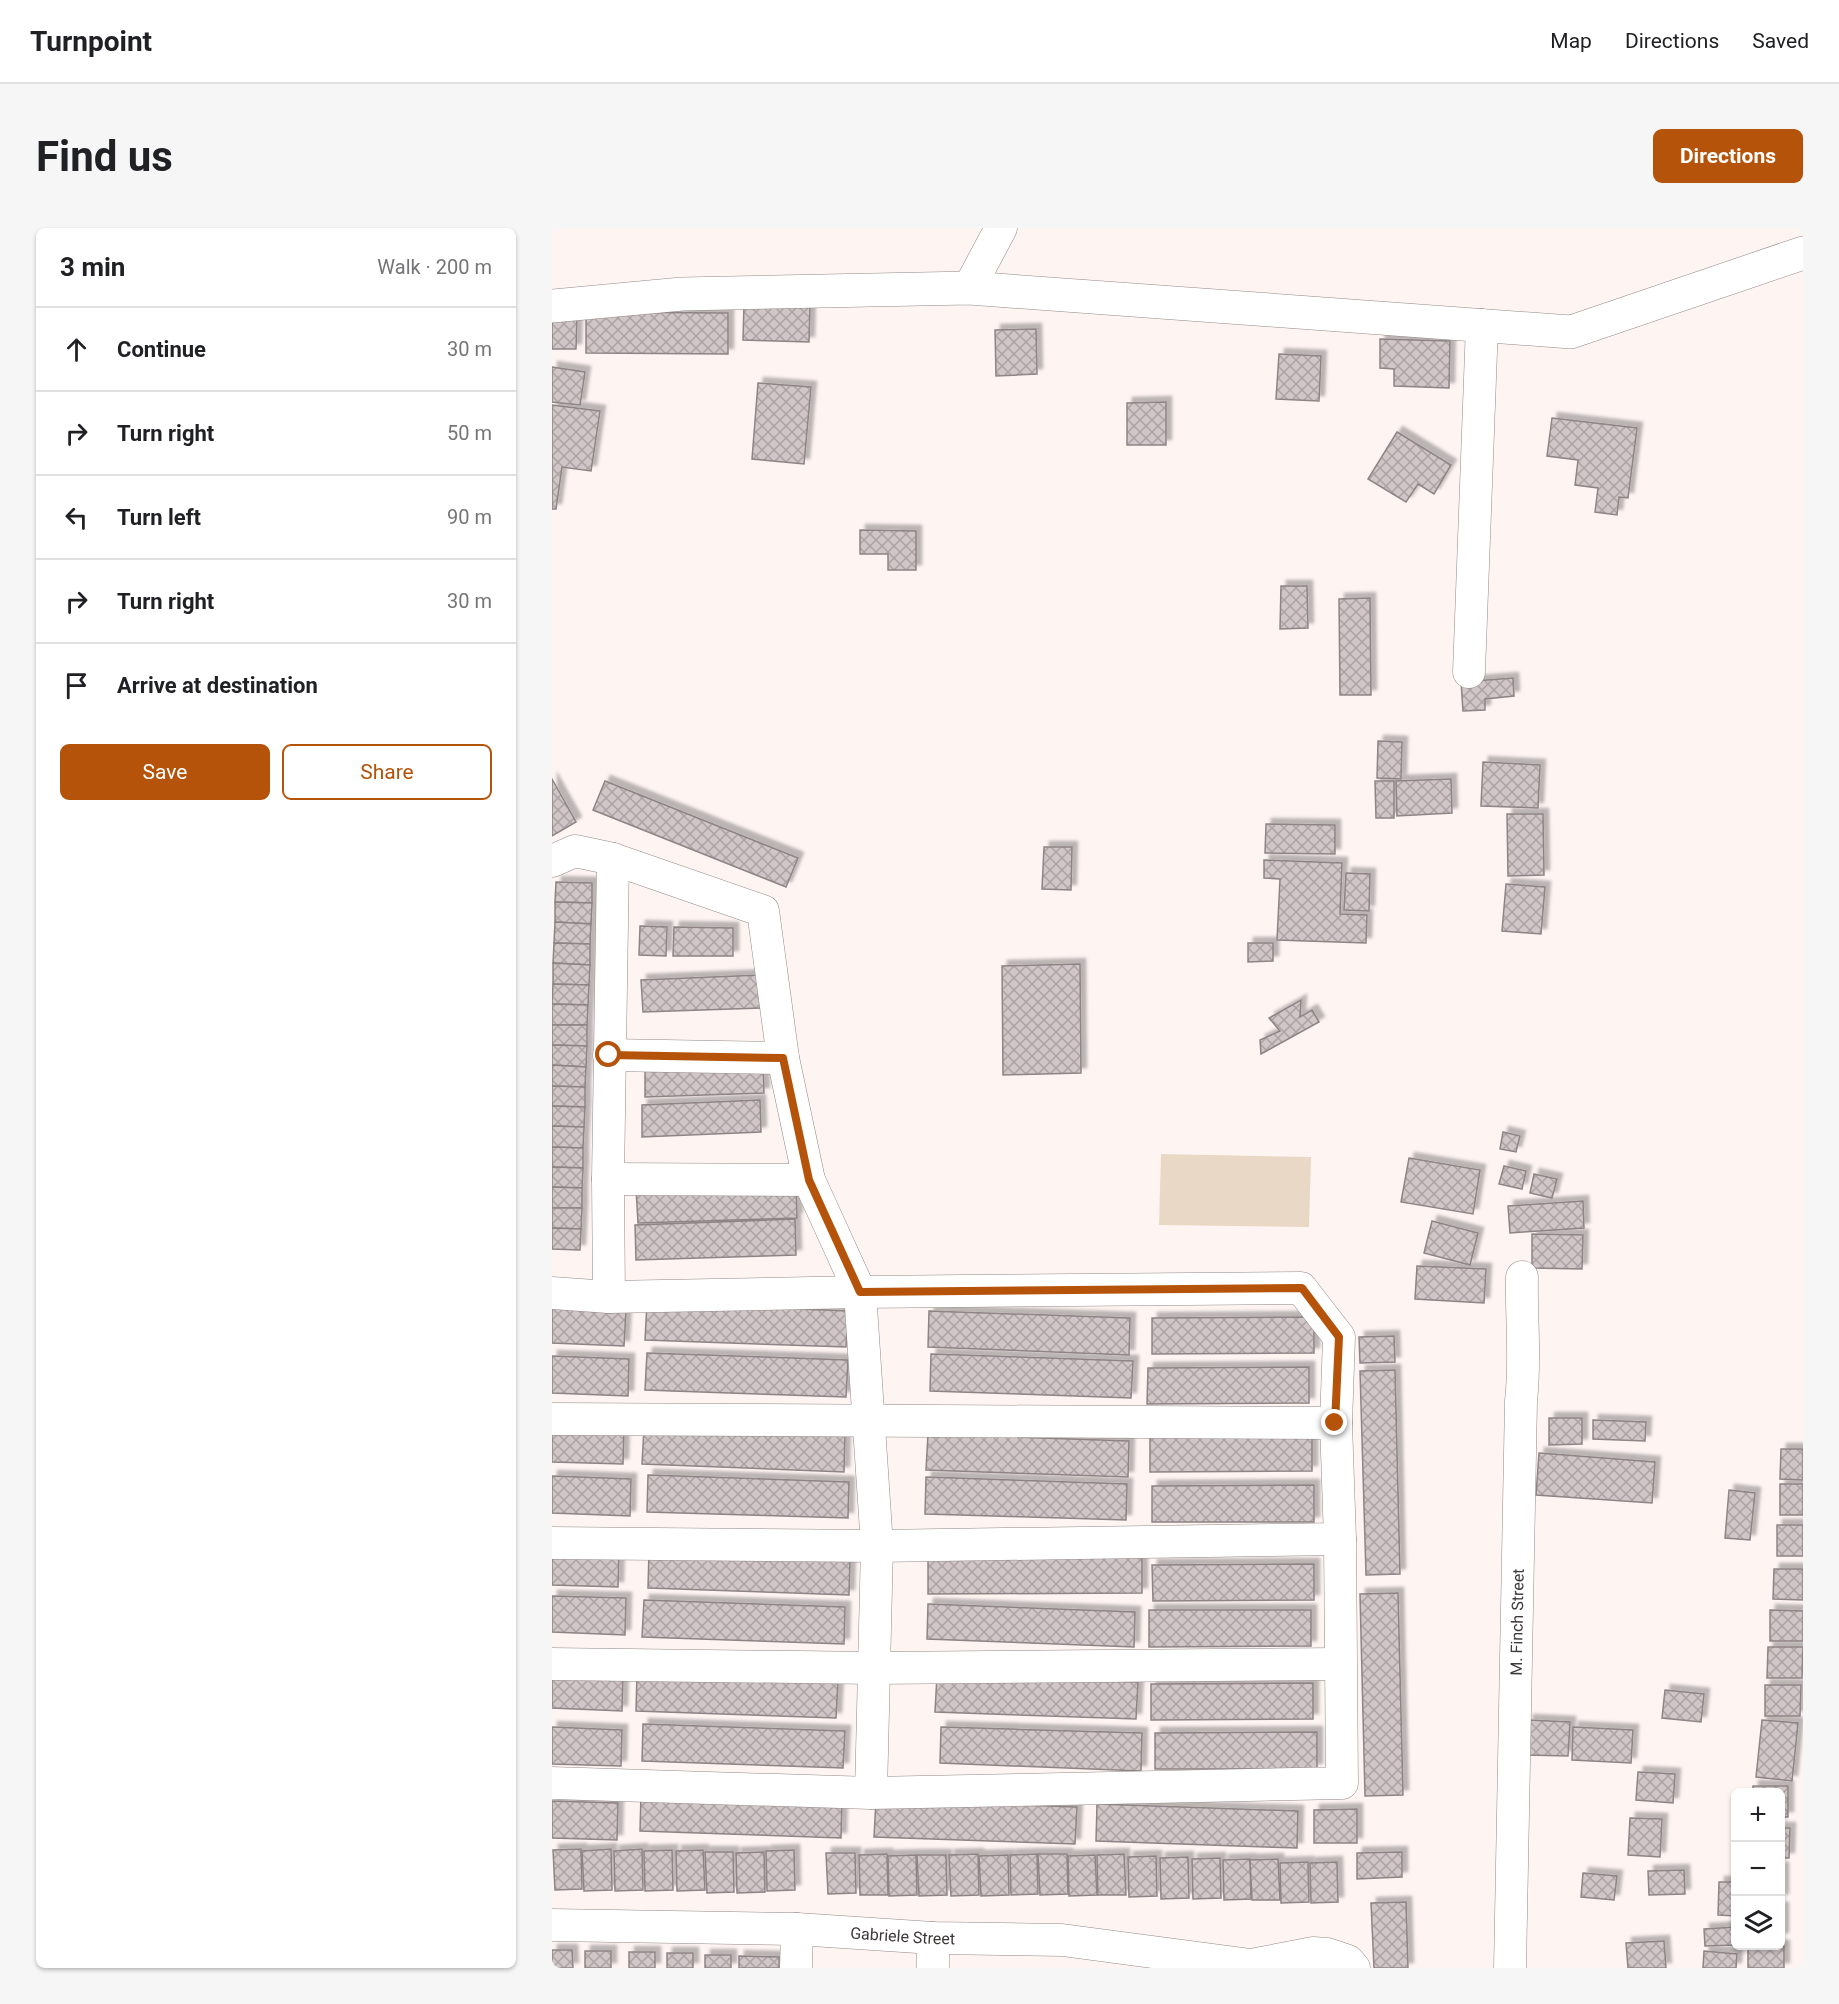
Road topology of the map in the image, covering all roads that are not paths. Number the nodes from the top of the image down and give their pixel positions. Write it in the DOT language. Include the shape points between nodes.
graph roads {
  1 [pos="1001,228"];
  2 [pos="1803,253"];
  3 [pos="969,288"];
  4 [pos="552,306"];
  5 [pos="1482,325"];
  6 [pos="1469,672"];
  7 [pos="613,859"];
  8 [pos="552,861"];
  9 [pos="609,1055"];
  10 [pos="783,1058"];
  11 [pos="608,1179"];
  12 [pos="809,1180"];
  13 [pos="1522,1277"];
  14 [pos="860,1292"];
  15 [pos="552,1293"];
  16 [pos="609,1297"];
  17 [pos="552,1419"];
  18 [pos="868,1421"];
  19 [pos="1335,1423"];
  20 [pos="1340,1539"];
  21 [pos="552,1543"];
  22 [pos="876,1546"];
  23 [pos="552,1664"];
  24 [pos="1339,1664"];
  25 [pos="874,1668"];
  26 [pos="552,1783"];
  27 [pos="871,1793"];
  28 [pos="552,1925"];
  29 [pos="797,1929"];
  30 [pos="933,1953"];
  31 [pos="1062,1954"];
  32 [pos="1204,1963"];
  33 [pos="1253,1966"];
  34 [pos="796,1968"];
  35 [pos="1354,1968"];
  36 [pos="1510,1968"];
  1 -- 3 [label="street"];
  2 -- 5 [label="street" via="1571,332"];
  3 -- 4 [label="street" via="682,294"];
  3 -- 5 [label="street"];
  5 -- 6 [label="street"];
  7 -- 8 [label="street" via="575,852"];
  7 -- 9 [label="street"];
  7 -- 10 [label="street" via="763,911"];
  9 -- 10 [label="street"];
  9 -- 11 [label="street"];
  10 -- 12 [label="street"];
  11 -- 12 [label="street"];
  11 -- 16 [label="street"];
  12 -- 14 [label="street"];
  13 -- 36 [label="street, M. Finch Street" via="1525,1368 1521,1401"];
  14 -- 16 [label="street"];
  14 -- 18 [label="street"];
  14 -- 19 [label="street" via="1302,1288 1339,1337"];
  15 -- 16 [label="street"];
  17 -- 18 [label="street"];
  18 -- 19 [label="street"];
  18 -- 22 [label="street"];
  19 -- 20 [label="street"];
  20 -- 22 [label="street"];
  20 -- 24 [label="street"];
  21 -- 22 [label="street"];
  22 -- 25 [label="street"];
  23 -- 25 [label="street"];
  24 -- 25 [label="street"];
  24 -- 27 [label="street" via="1341,1783"];
  25 -- 27 [label="street"];
  26 -- 27 [label="street"];
  28 -- 29 [label="street, Gabriele Street"];
  29 -- 30 [label="street, Gabriele Street"];
  29 -- 34 [label="street"];
  30 -- 31 [label="street, Gabriele Street"];
  31 -- 32 [label="street, Gabriele Street"];
  32 -- 33 [label="street, Gabriele Street"];
  33 -- 35 [label="street, Gabriele Street" via="1313,1953 1348,1961"];
}
